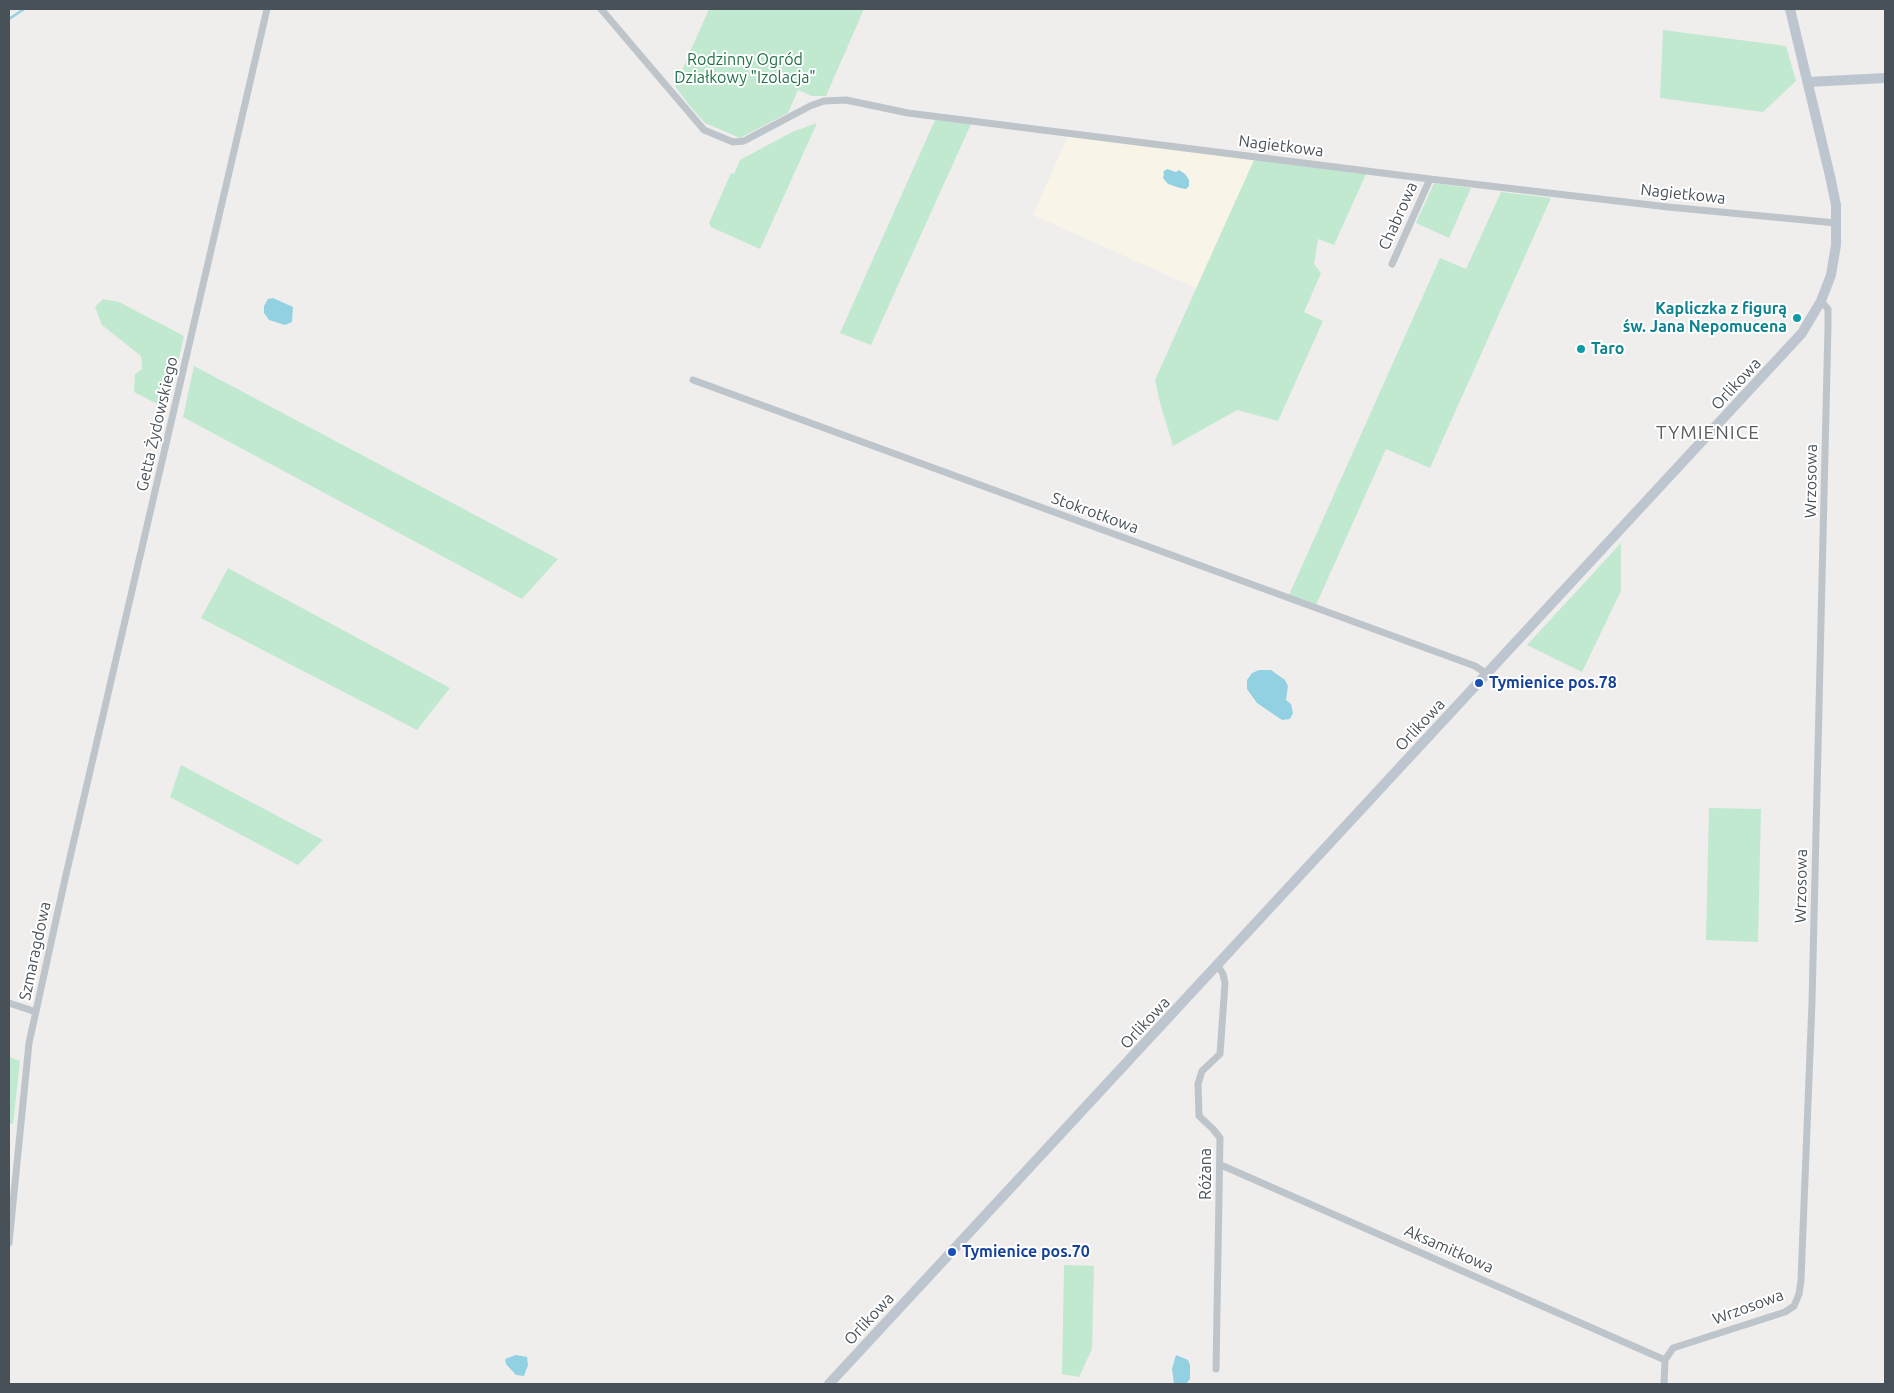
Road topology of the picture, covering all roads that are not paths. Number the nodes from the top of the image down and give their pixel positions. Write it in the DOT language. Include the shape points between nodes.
graph roads {
  1 [pos="267,9"];
  2 [pos="601,9"];
  3 [pos="1790,9"];
  4 [pos="1885,78"];
  5 [pos="1808,82"];
  6 [pos="1430,180"];
  7 [pos="1836,223"];
  8 [pos="1392,264"];
  9 [pos="1821,301"];
  10 [pos="693,380"];
  11 [pos="1487,674"];
  12 [pos="74,845"];
  13 [pos="1218,966"];
  14 [pos="9,1003"];
  15 [pos="36,1012"];
  16 [pos="1221,1165"];
  17 [pos="9,1243"];
  18 [pos="1665,1360"];
  19 [pos="1216,1369"];
  20 [pos="829,1384"];
  21 [pos="1664,1384"];
  1 -- 12 [label="street, Getta Żydowskiego"];
  2 -- 6 [label="street, Nagietkowa" via="704,130 733,142 744,141 810,106 846,100 908,113"];
  3 -- 5 [label="street, Orlikowa"];
  4 -- 5 [label="street"];
  5 -- 7 [label="street, Orlikowa" via="1836,205"];
  6 -- 7 [label="street, Nagietkowa"];
  6 -- 8 [label="street, Chabrowa"];
  7 -- 9 [label="street, Orlikowa" via="1831,275"];
  9 -- 11 [label="street, Orlikowa" via="1802,334 1788,350"];
  9 -- 18 [label="street, Wrzosowa" via="1828,309 1828,326 1812,1002 1800,1287 1794,1306 1785,1312 1673,1348"];
  10 -- 11 [label="street, Stokrotkowa" via="1475,666"];
  11 -- 13 [label="street, Orlikowa"];
  12 -- 15 [label="street, Szmaragdowa"];
  13 -- 16 [label="street, Różana" via="1225,983 1220,1054 1202,1071 1198,1084 1199,1116 1220,1138"];
  13 -- 20 [label="street, Orlikowa"];
  14 -- 15 [label="street"];
  15 -- 17 [label="street, Szmaragdowa" via="29,1043"];
  16 -- 18 [label="street, Aksamitkowa"];
  16 -- 19 [label="street, Różana"];
  18 -- 21 [label="street"];
}
